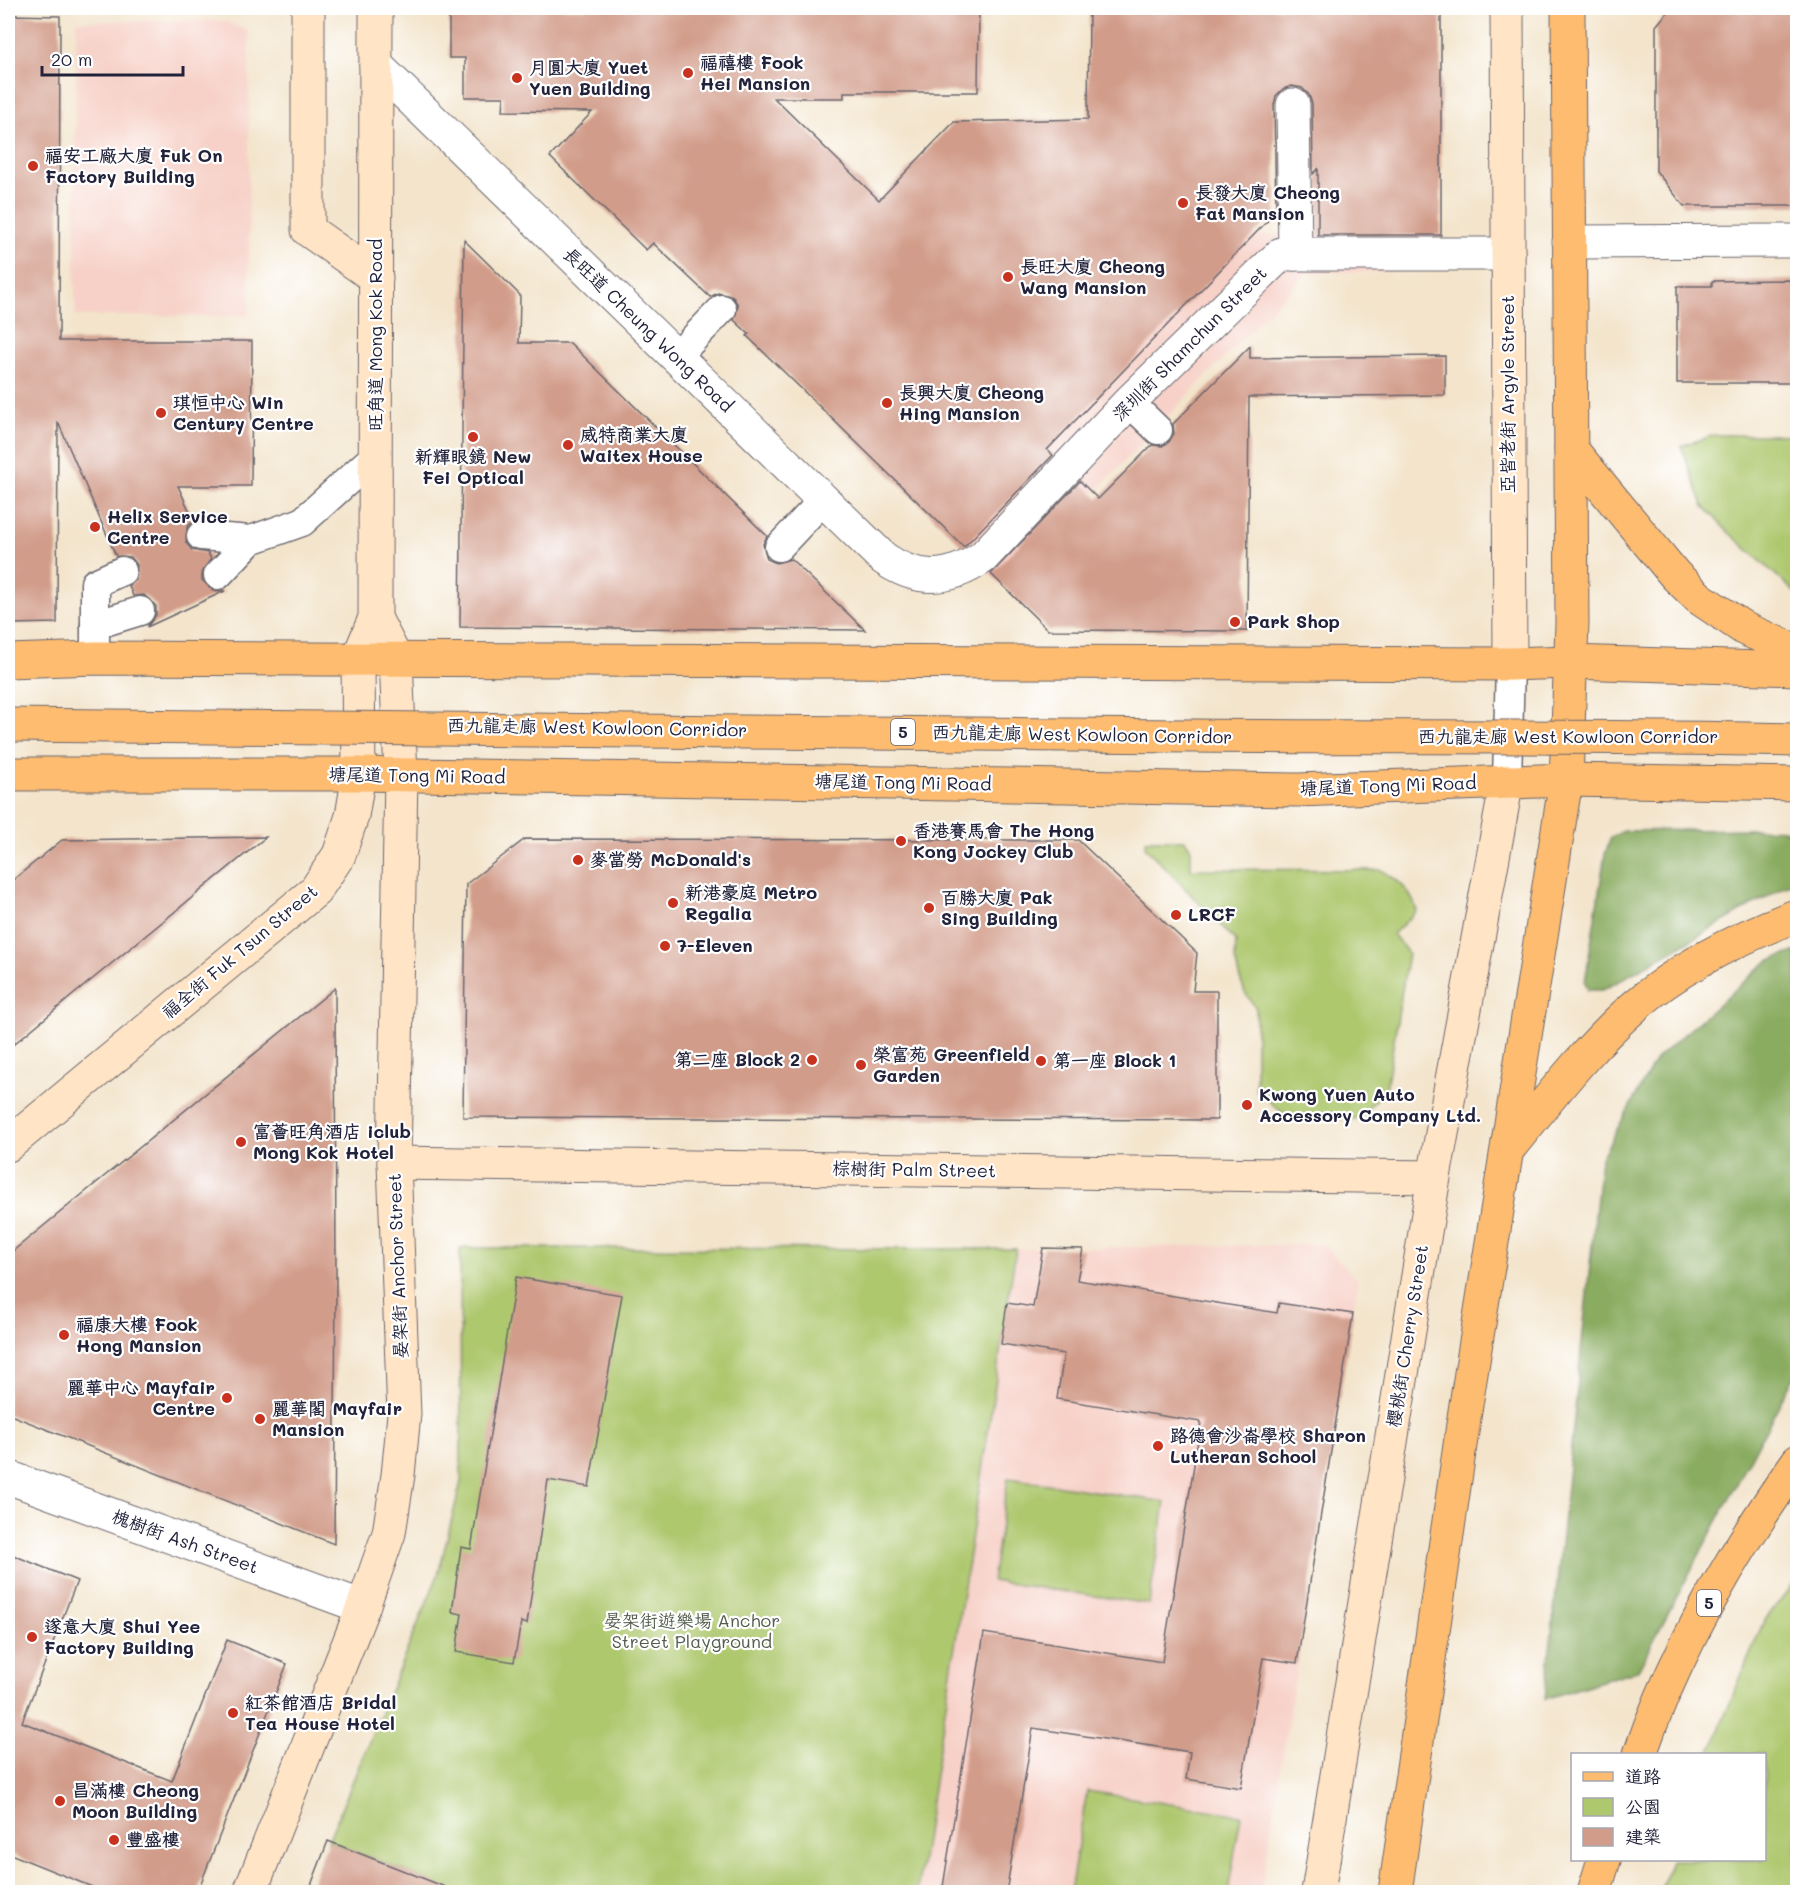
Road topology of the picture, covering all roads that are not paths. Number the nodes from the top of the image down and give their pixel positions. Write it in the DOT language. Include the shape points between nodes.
graph roads {
  1 [pos="308,8"];
  2 [pos="376,8"];
  3 [pos="1507,8"];
  4 [pos="1568,8"];
  5 [pos="376,64"];
  6 [pos="1293,105"];
  7 [pos="1797,241"];
  8 [pos="1569,242"];
  9 [pos="1295,254"];
  10 [pos="1508,254"];
  11 [pos="376,278"];
  12 [pos="722,309"];
  13 [pos="676,357"];
  14 [pos="1130,402"];
  15 [pos="1158,430"];
  16 [pos="1571,449"];
  17 [pos="376,455"];
  18 [pos="823,500"];
  19 [pos="201,536"];
  20 [pos="251,540"];
  21 [pos="779,547"];
  22 [pos="122,571"];
  23 [pos="218,575"];
  24 [pos="931,577"];
  25 [pos="140,611"];
  26 [pos="375,618"];
  27 [pos="95,625"];
  28 [pos="1797,652"];
  29 [pos="95,658"];
  30 [pos="358,659"];
  31 [pos="396,659"];
  32 [pos="8,661"];
  33 [pos="1570,662"];
  34 [pos="1510,664"];
  35 [pos="1797,669"];
  36 [pos="8,725"];
  37 [pos="1797,740"];
  38 [pos="8,774"];
  39 [pos="359,774"];
  40 [pos="401,775"];
  41 [pos="1566,780"];
  42 [pos="1507,781"];
  43 [pos="1797,784"];
  44 [pos="1797,915"];
  45 [pos="8,1145"];
  46 [pos="1507,1150"];
  47 [pos="394,1162"];
  48 [pos="1434,1177"];
  49 [pos="1797,1461"];
  50 [pos="8,1477"];
  51 [pos="363,1607"];
  52 [pos="1641,1753"];
  53 [pos="1604,1861"];
  54 [pos="250,1893"];
  55 [pos="1318,1893"];
  56 [pos="1395,1893"];
  57 [pos="1594,1893"];
  1 -- 11 [label="street" via="308,230"];
  2 -- 5 [label="street, 旺角道 Mong Kok Road"];
  3 -- 10 [label="street, 亞皆老街 Argyle Street"];
  4 -- 8 [label="main road"];
  5 -- 11 [label="street, 旺角道 Mong Kok Road"];
  5 -- 13 [label="street, 長旺道 Cheung Wong Road"];
  6 -- 9 [label="street"];
  7 -- 8 [label="street"];
  8 -- 16 [label="main road"];
  9 -- 10 [label="street, 深圳街 Shamchun Street"];
  9 -- 14 [label="street, 深圳街 Shamchun Street" via="1281,254"];
  10 -- 34 [label="street, 亞皆老街 Argyle Street"];
  11 -- 17 [label="street, 旺角道 Mong Kok Road"];
  12 -- 13 [label="lane"];
  13 -- 18 [label="street, 長旺道 Cheung Wong Road"];
  14 -- 15 [label="lane"];
  14 -- 24 [label="street, 深圳街 Shamchun Street" via="983,557 949,575"];
  16 -- 28 [label="main road" via="1675,575 1699,598 1745,629"];
  16 -- 33 [label="main road"];
  17 -- 20 [label="lane" via="302,522"];
  17 -- 26 [label="street, 旺角道 Mong Kok Road"];
  18 -- 21 [label="lane"];
  18 -- 24 [label="street, 長旺道 Cheung Wong Road" via="897,568"];
  19 -- 20 [label="lane"];
  20 -- 23 [label="lane"];
  22 -- 27 [label="lane" via="96,583"];
  25 -- 27 [label="lane"];
  26 -- 30 [label="street, 旺角道 Mong Kok Road"];
  26 -- 31 [label="street, 晏架街 Anchor Street"];
  27 -- 29 [label="lane"];
  29 -- 30 [label="main road"];
  29 -- 32 [label="main road"];
  30 -- 31 [label="main road"];
  30 -- 39 [label="street, 福全街 Fuk Tsun Street"];
  31 -- 34 [label="main road"];
  31 -- 40 [label="street, 晏架街 Anchor Street"];
  33 -- 34 [label="main road"];
  33 -- 35 [label="main road"];
  33 -- 41 [label="main road"];
  34 -- 42 [label="lane, 亞皆老街 Argyle Street"];
  36 -- 37 [label="main road, 西九龍走廊 West Kowloon Corridor / 5, bridge"];
  38 -- 39 [label="main road, 塘尾道 Tong Mi Road"];
  39 -- 40 [label="main road, 塘尾道 Tong Mi Road"];
  39 -- 45 [label="street, 福全街 Fuk Tsun Street" via="352,816 339,855 315,891"];
  40 -- 42 [label="main road, 塘尾道 Tong Mi Road" via="1298,790"];
  40 -- 47 [label="street, 晏架街 Anchor Street"];
  41 -- 42 [label="main road, 塘尾道 Tong Mi Road"];
  41 -- 43 [label="main road, 塘尾道 Tong Mi Road"];
  41 -- 46 [label="main road"];
  42 -- 48 [label="street, 櫻桃街 Cherry Street"];
  44 -- 46 [label="main road" via="1726,946 1673,977 1635,1006 1568,1074"];
  46 -- 56 [label="main road"];
  47 -- 48 [label="street, 棕樹街 Palm Street"];
  47 -- 51 [label="street, 晏架街 Anchor Street" via="404,1414 389,1533"];
  48 -- 55 [label="street, 櫻桃街 Cherry Street"];
  49 -- 52 [label="main road, 5" via="1750,1528 1684,1649"];
  50 -- 51 [label="street, 槐樹街 Ash Street"];
  51 -- 54 [label="street, 晏架街 Anchor Street"];
  53 -- 57 [label="main road"];
}
